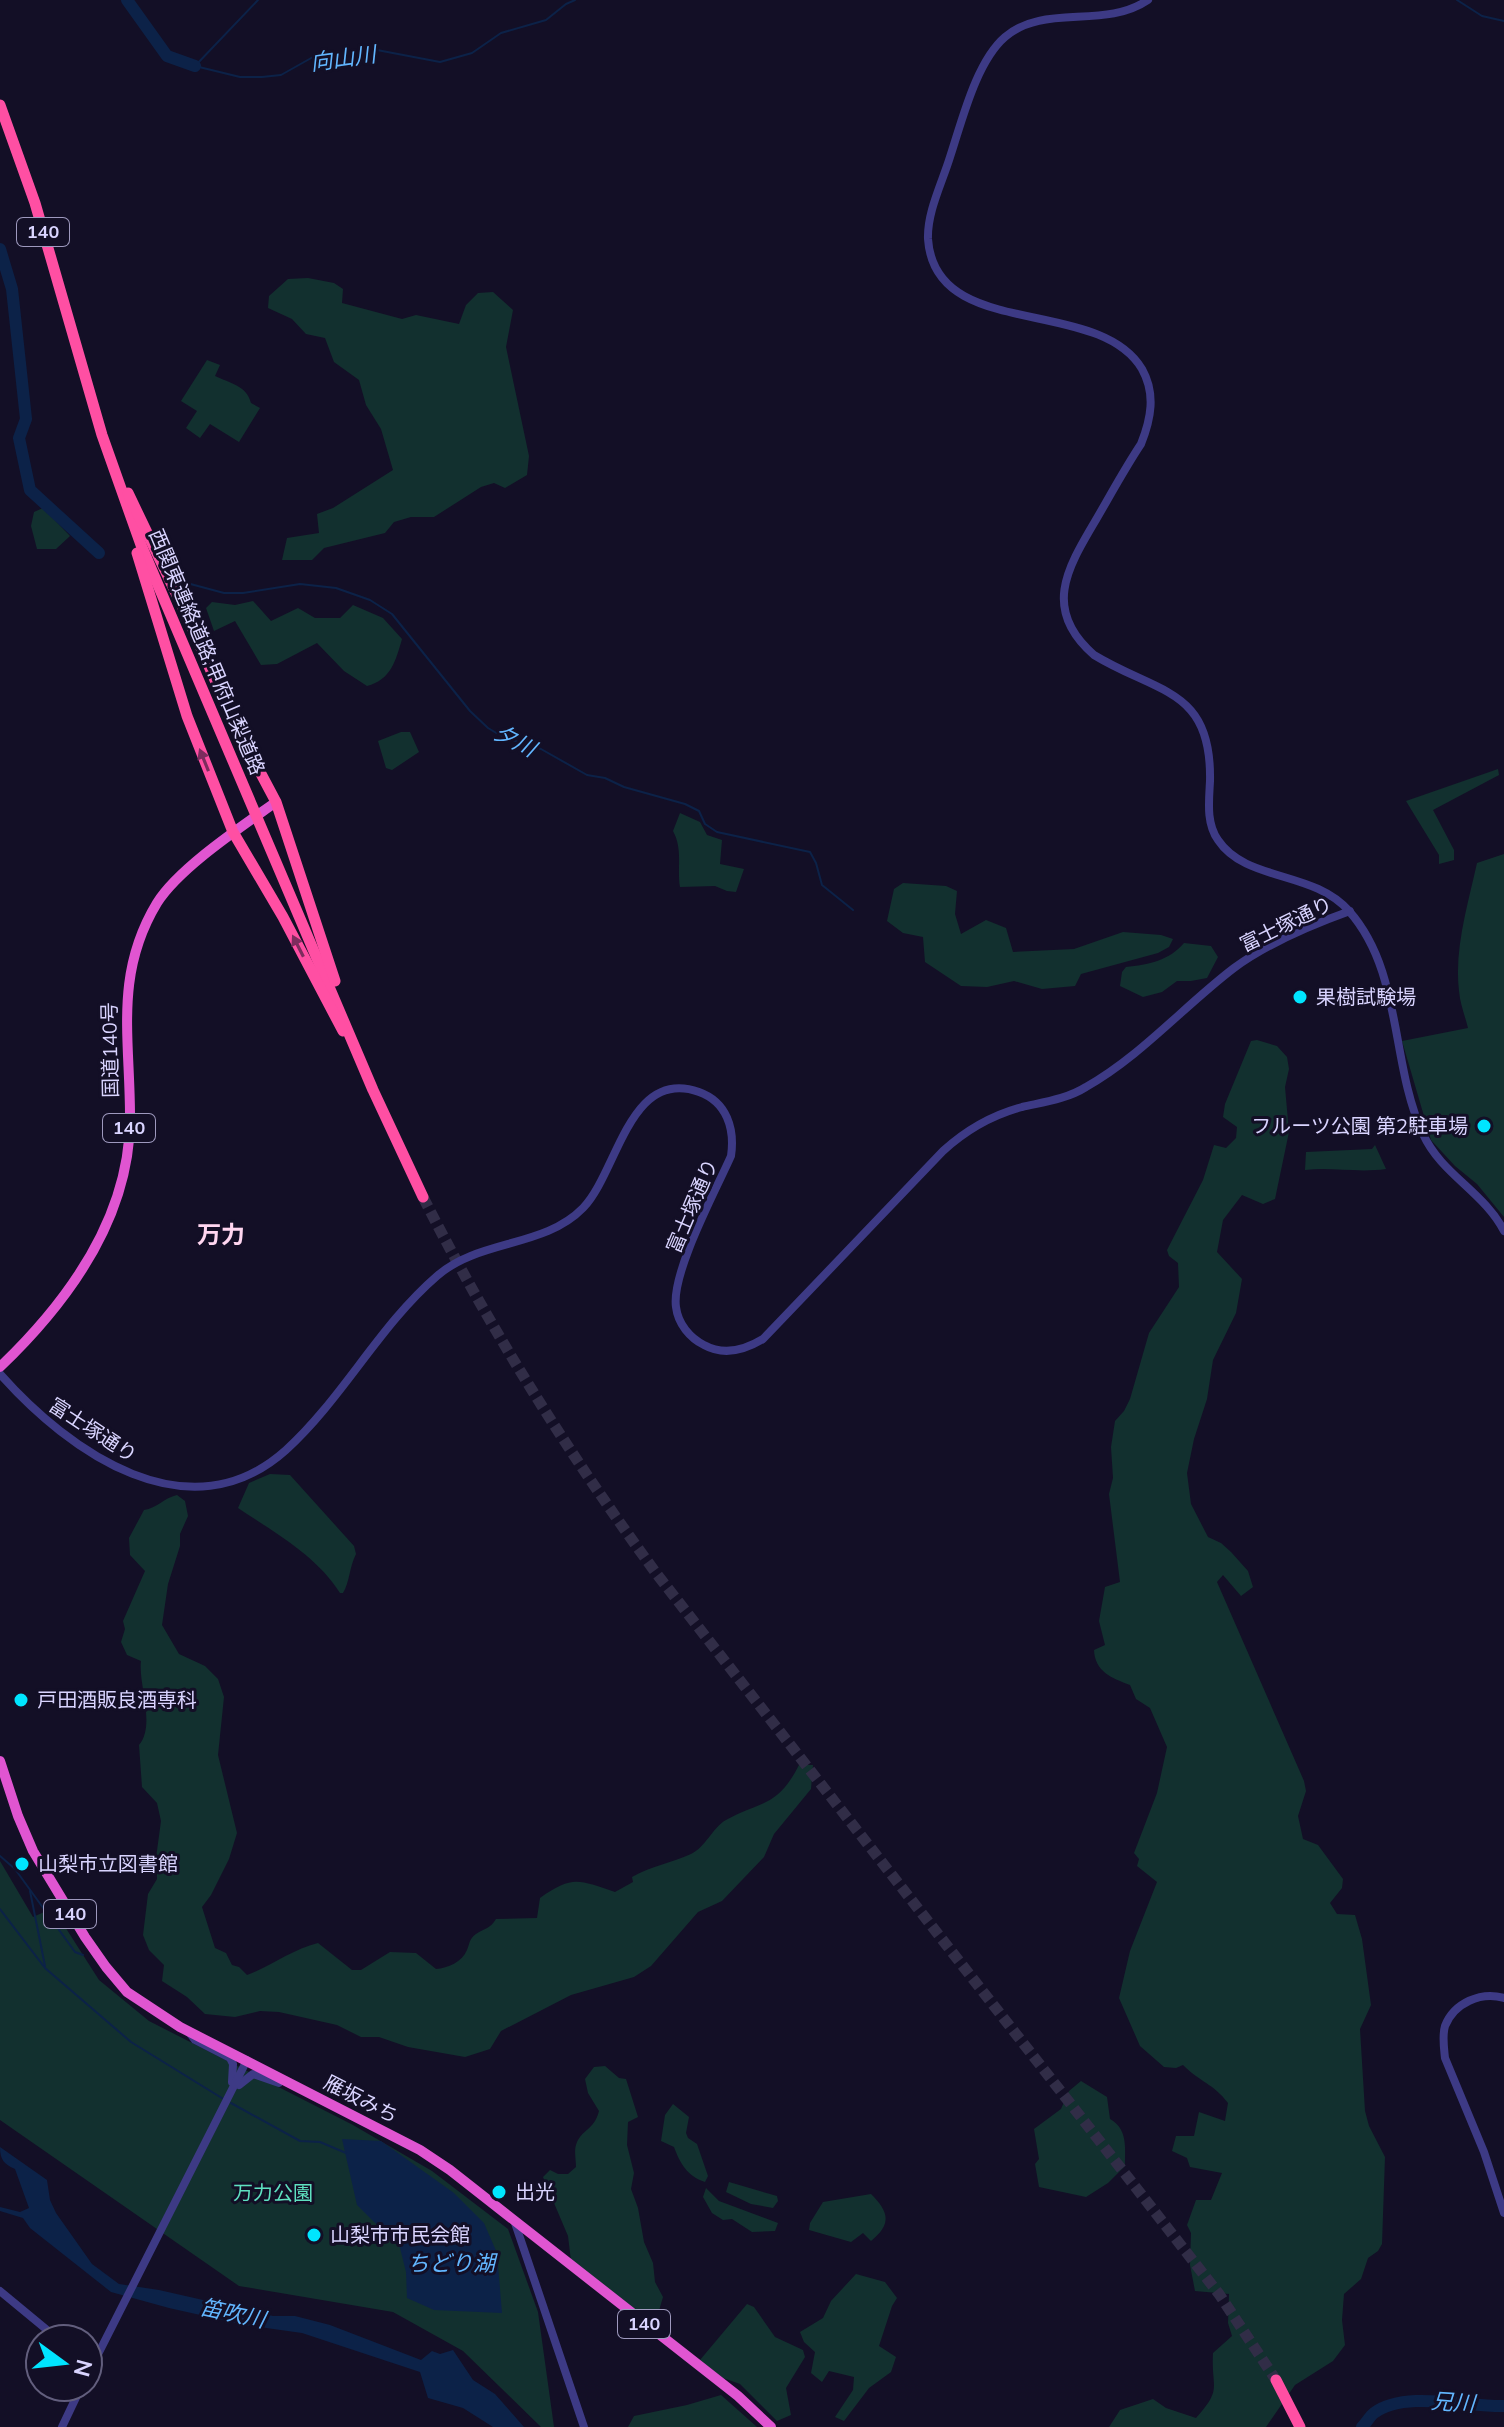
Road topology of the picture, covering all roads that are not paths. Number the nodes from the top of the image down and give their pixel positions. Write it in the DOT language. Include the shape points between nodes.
graph roads {
  1 [pos="1148,0"];
  2 [pos="0,105"];
  3 [pos="81,361"];
  4 [pos="116,480"];
  5 [pos="276,802"];
  6 [pos="233,832"];
  7 [pos="1350,911"];
  8 [pos="358,1050"];
  9 [pos="373,1090"];
  10 [pos="423,1197"];
  11 [pos="1504,1231"];
  12 [pos="0,1367"];
  13 [pos="0,1374"];
  14 [pos="0,1761"];
  15 [pos="1504,1998"];
  16 [pos="188,2030"];
  17 [pos="247,2060"];
  18 [pos="304,2090"];
  19 [pos="227,2100"];
  20 [pos="1504,2213"];
  21 [pos="515,2223"];
  22 [pos="0,2291"];
  23 [pos="39,2323"];
  24 [pos="104,2340"];
  25 [pos="1276,2380"];
  26 [pos="73,2403"];
  27 [pos="62,2427"];
  28 [pos="584,2427"];
  29 [pos="771,2427"];
  30 [pos="1300,2427"];
  1 -- 7 [label="street" via="1114,16 1035,21 1017,27 992,50 933,208 928,230 932,257 961,295 1097,333 1123,346 1139,365 1151,394 1147,427 1067,573 1063,598 1069,624 1094,655 1173,694 1196,713 1210,750 1210,821 1224,848 1255,867 1329,893"];
  2 -- 3 [label="highway, 西関東連絡道路;甲府山梨道路 / 140"];
  3 -- 4 [label="highway, 西関東連絡道路;甲府山梨道路 / 140"];
  3 -- 5 [label="highway" via="124,485"];
  6 -- 4 [label="highway, one-way" via="187,716"];
  4 -- 8 [label="highway, 西関東連絡道路;甲府山梨道路 / 140"];
  5 -- 6 [label="highway, 国道140号 / 140"];
  5 -- 8 [label="highway"];
  9 -- 6 [label="highway, one-way"];
  6 -- 12 [label="highway, 国道140号 / 140" via="172,882 144,928 127,989 130,1115 120,1186 76,1279"];
  7 -- 11 [label="street" via="1379,959 1423,1136"];
  7 -- 13 [label="street, 富士塚通り" via="1236,967 1084,1089 1002,1113 968,1130 763,1339 744,1349 720,1351 695,1340 675,1306 679,1279 733,1142 719,1105 682,1088 652,1096 638,1110 604,1178 581,1210 554,1229 476,1252 436,1276 287,1449 247,1474 208,1486 133,1476 36,1413"];
  8 -- 9 [label="highway, 西関東連絡道路;甲府山梨道路 / 140"];
  9 -- 10 [label="highway, 西関東連絡道路;甲府山梨道路 / 140"];
  14 -- 16 [label="highway, 雁坂みち / 140" via="33,1851 101,1961 127,1992"];
  15 -- 20 [label="street" via="1483,1996 1459,2007 1445,2026 1443,2042"];
  16 -- 17 [label="highway, 雁坂みち / 140"];
  16 -- 19 [label="street" via="195,2040 230,2058 234,2077"];
  17 -- 18 [label="highway, 雁坂みち / 140"];
  17 -- 19 [label="street"];
  18 -- 19 [label="street" via="253,2074"];
  18 -- 21 [label="highway, 雁坂みち / 140" via="420,2150"];
  19 -- 24 [label="street"];
  21 -- 28 [label="street"];
  21 -- 29 [label="highway, 雁坂みち / 140"];
  22 -- 23 [label="street"];
  25 -- 30 [label="highway"];
  26 -- 27 [label="street"];
}
